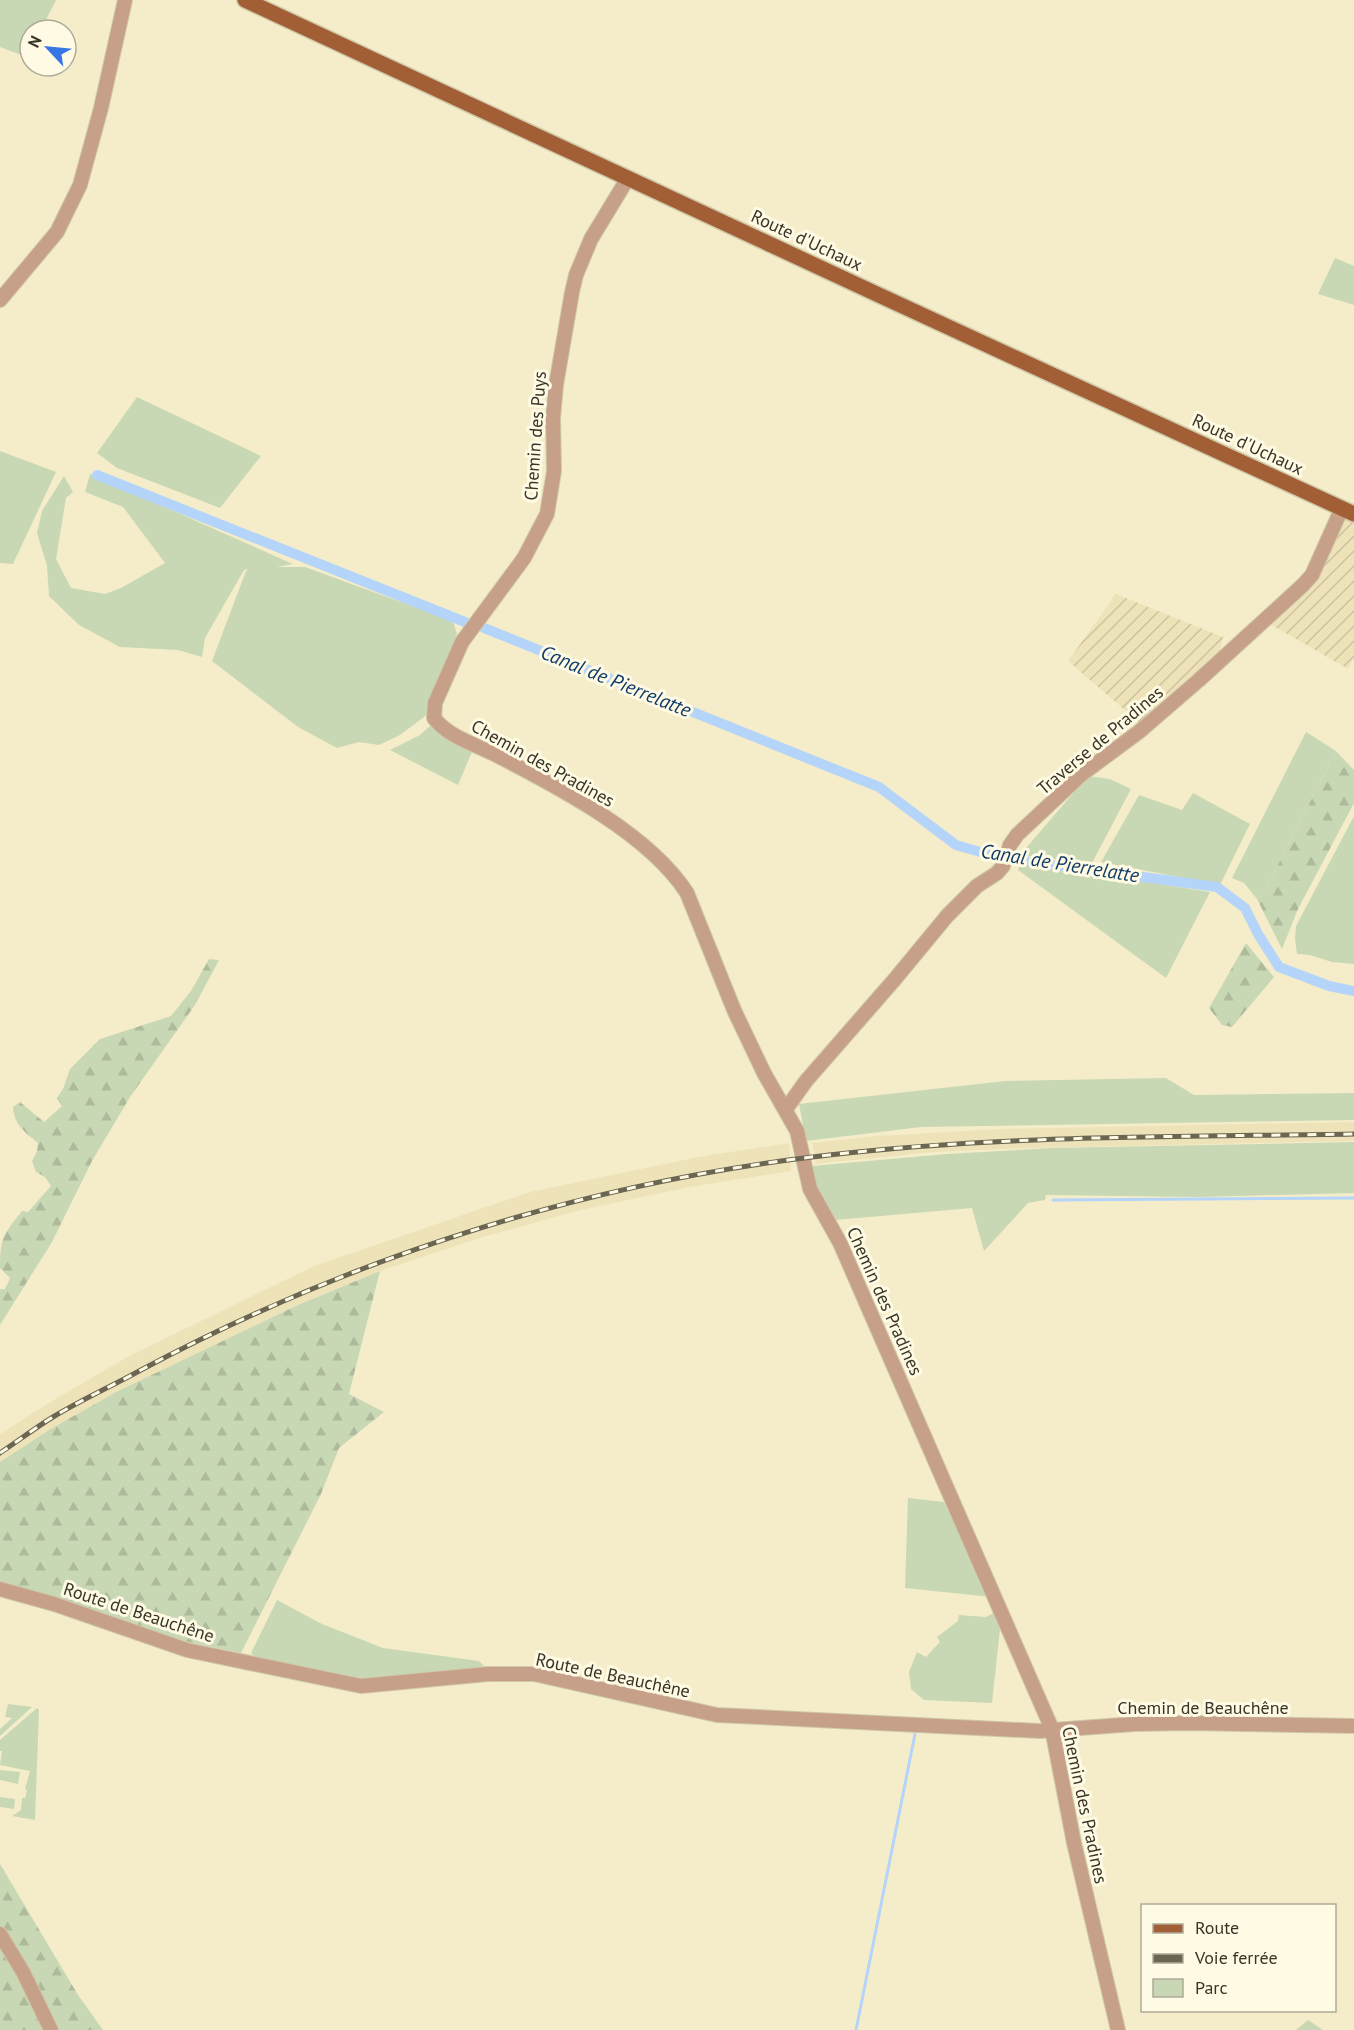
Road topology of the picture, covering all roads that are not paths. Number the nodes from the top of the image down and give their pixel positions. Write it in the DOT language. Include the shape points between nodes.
graph roads {
  1 [pos="125,0"];
  2 [pos="245,0"];
  3 [pos="628,178"];
  4 [pos="0,300"];
  5 [pos="1348,511"];
  6 [pos="434,718"];
  7 [pos="786,1108"];
  8 [pos="0,1588"];
  9 [pos="1354,1726"];
  10 [pos="1052,1729"];
  11 [pos="0,1934"];
  12 [pos="51,2030"];
  13 [pos="1118,2030"];
  1 -- 4 [label="street" via="80,185 57,232"];
  2 -- 3 [label="main road, Route d'Uchaux"];
  3 -- 5 [label="main road, Route d'Uchaux"];
  3 -- 6 [label="street, Chemin des Puys" via="591,239 576,275 556,385 554,471 547,514 524,558 462,642 435,703"];
  5 -- 7 [label="street, Traverse de Pradines" via="1303,585 1140,731 1082,774 1017,836 997,873 976,886 947,916"];
  6 -- 7 [label="street, Chemin des Pradines" via="446,730 574,797 661,860 687,893 734,1010 764,1073"];
  7 -- 10 [label="street, Chemin des Pradines" via="800,1140 810,1189 840,1243"];
  8 -- 10 [label="street, Route de Beauchêne" via="187,1650 361,1686 488,1674 534,1674 717,1715"];
  9 -- 10 [label="street, Chemin de Beauchêne" via="1188,1723"];
  10 -- 13 [label="street, Chemin des Pradines"];
  11 -- 12 [label="street"];
}
